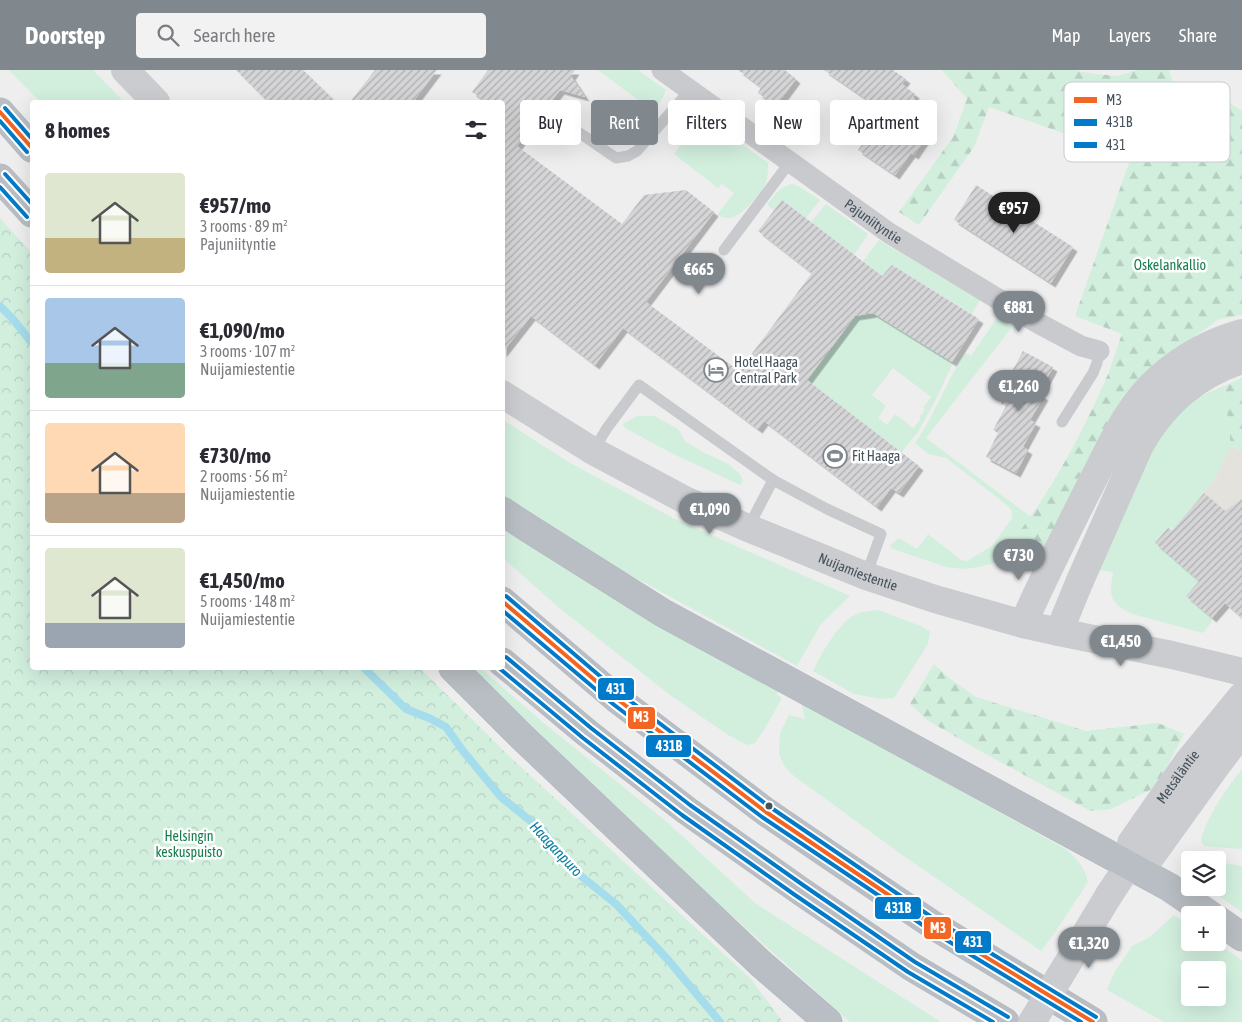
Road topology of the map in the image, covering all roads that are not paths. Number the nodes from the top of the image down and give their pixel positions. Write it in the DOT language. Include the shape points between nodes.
graph roads {
  1 [pos="125,70"];
  2 [pos="662,70"];
  3 [pos="690,90"];
  4 [pos="154,100"];
  5 [pos="0,112"];
  6 [pos="581,133"];
  7 [pos="30,146"];
  8 [pos="790,162"];
  9 [pos="0,178"];
  10 [pos="30,211"];
  11 [pos="724,250"];
  12 [pos="1242,333"];
  13 [pos="1099,350"];
  14 [pos="1242,360"];
  15 [pos="505,396"];
  16 [pos="1062,422"];
  17 [pos="593,451"];
  18 [pos="773,480"];
  19 [pos="505,513"];
  20 [pos="748,528"];
  21 [pos="866,576"];
  22 [pos="505,604"];
  23 [pos="1023,624"];
  24 [pos="1059,632"];
  25 [pos="505,665"];
  26 [pos="1237,668"];
  27 [pos="455,670"];
  28 [pos="1242,696"];
  29 [pos="1242,732"];
  30 [pos="1128,866"];
  31 [pos="1197,906"];
  32 [pos="1226,926"];
  33 [pos="1242,937"];
  34 [pos="760,962"];
  35 [pos="798,1022"];
  36 [pos="828,1022"];
  37 [pos="1005,1022"];
  38 [pos="1032,1022"];
  39 [pos="1093,1022"];
  1 -- 4 [label="main road"];
  2 -- 3 [label="street, Pajuniityntie"];
  3 -- 6 [label="lane" via="637,151 628,156 616,158"];
  3 -- 8 [label="street, Pajuniityntie"];
  5 -- 7 [label="highway"];
  8 -- 11 [label="lane"];
  8 -- 13 [label="street, Pajuniityntie" via="889,233 956,274 1081,346"];
  9 -- 10 [label="highway"];
  12 -- 23 [label="main road" via="1229,336 1180,362 1158,378 1137,402 1122,424 1072,521"];
  13 -- 16 [label="lane" via="1093,372"];
  14 -- 24 [label="main road" via="1186,388 1148,430"];
  15 -- 17 [label="main road, Nuijamiestentie"];
  17 -- 18 [label="lane" via="639,385"];
  17 -- 20 [label="main road, Nuijamiestentie" via="687,501"];
  18 -- 20 [label="lane"];
  18 -- 21 [label="lane" via="881,534"];
  19 -- 30 [label="highway" via="663,613"];
  20 -- 21 [label="main road, Nuijamiestentie"];
  21 -- 23 [label="main road, Nuijamiestentie"];
  22 -- 39 [label="highway" via="617,699 760,807 933,925"];
  23 -- 24 [label="main road, Nuijamiestentie"];
  24 -- 26 [label="main road, Nuijamiestentie"];
  25 -- 37 [label="highway" via="586,733 686,810 912,967"];
  27 -- 34 [label="highway"];
  28 -- 30 [label="main road, Metsäläntie" via="1187,763 1130,842"];
  29 -- 30 [label="main road, Metsäläntie" via="1150,858"];
  30 -- 31 [label="highway"];
  30 -- 38 [label="main road, Metsäläntie, bridge"];
  32 -- 33 [label="highway"];
  34 -- 35 [label="highway"];
  34 -- 36 [label="highway"];
}
